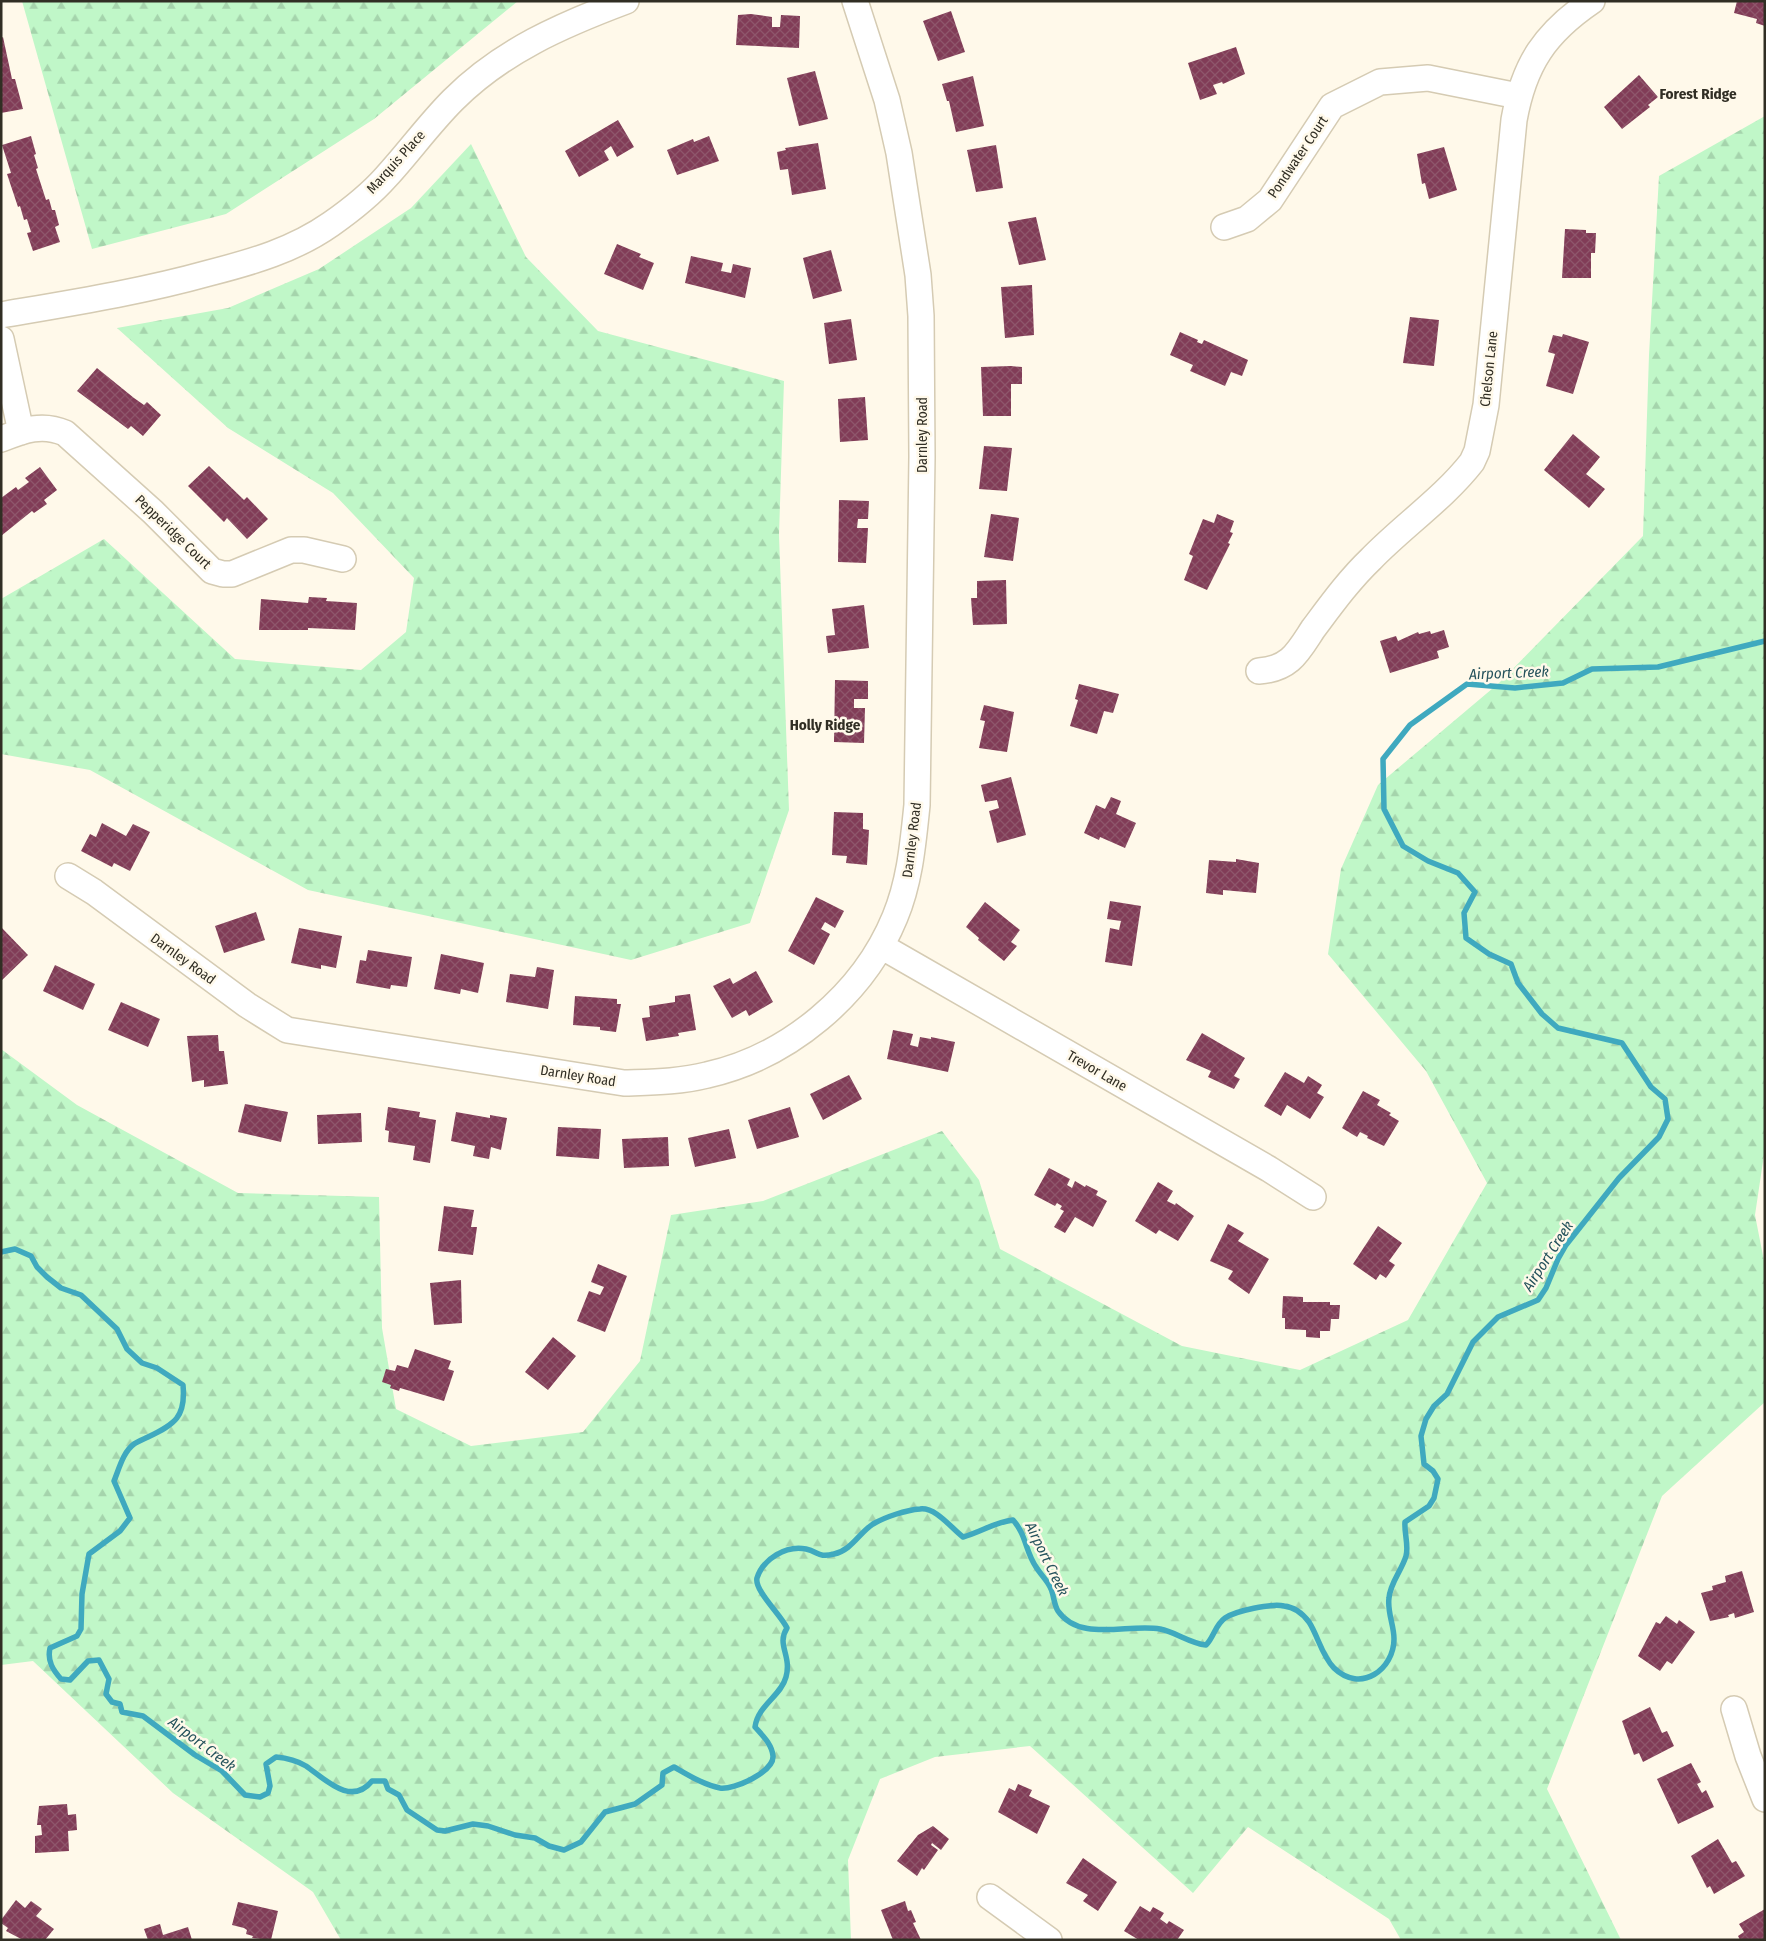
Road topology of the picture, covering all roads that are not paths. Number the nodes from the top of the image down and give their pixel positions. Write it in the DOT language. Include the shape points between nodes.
graph roads {
  1 [pos="626,1"];
  2 [pos="855,1"];
  3 [pos="1592,1"];
  4 [pos="1518,96"];
  5 [pos="1224,227"];
  6 [pos="1,315"];
  7 [pos="1,339"];
  8 [pos="11,435"];
  9 [pos="343,559"];
  10 [pos="1259,671"];
  11 [pos="68,876"];
  12 [pos="881,946"];
  13 [pos="1313,1197"];
  14 [pos="1734,1709"];
  15 [pos="1765,1799"];
  16 [pos="990,1897"];
  17 [pos="1049,1940"];
  1 -- 6 [label="street, Marquis Place" via="543,35 493,66 454,99 359,203 330,225 291,247 263,259 153,287"];
  2 -- 12 [label="street, Darnley Road" via="887,100 900,153 921,316 917,806 906,885"];
  3 -- 4 [label="street, Chelson Lane" via="1550,36 1532,61"];
  4 -- 5 [label="street, Pondwater Court" via="1428,78 1380,82 1332,106 1270,200 1247,219"];
  4 -- 10 [label="street, Chelson Lane" via="1486,405 1477,451 1472,462 1369,560 1337,597 1303,648 1277,668"];
  7 -- 8 [label="street, Pepperidge Court"];
  8 -- 9 [label="street, Pepperidge Court" via="37,427 52,427 65,433 212,571 232,574 290,550"];
  11 -- 12 [label="street, Darnley Road" via="287,1030 624,1083 669,1082 707,1076 764,1056 819,1019 846,993"];
  12 -- 13 [label="street, Trevor Lane"];
  14 -- 15 [label="street"];
  16 -- 17 [label="street"];
}
